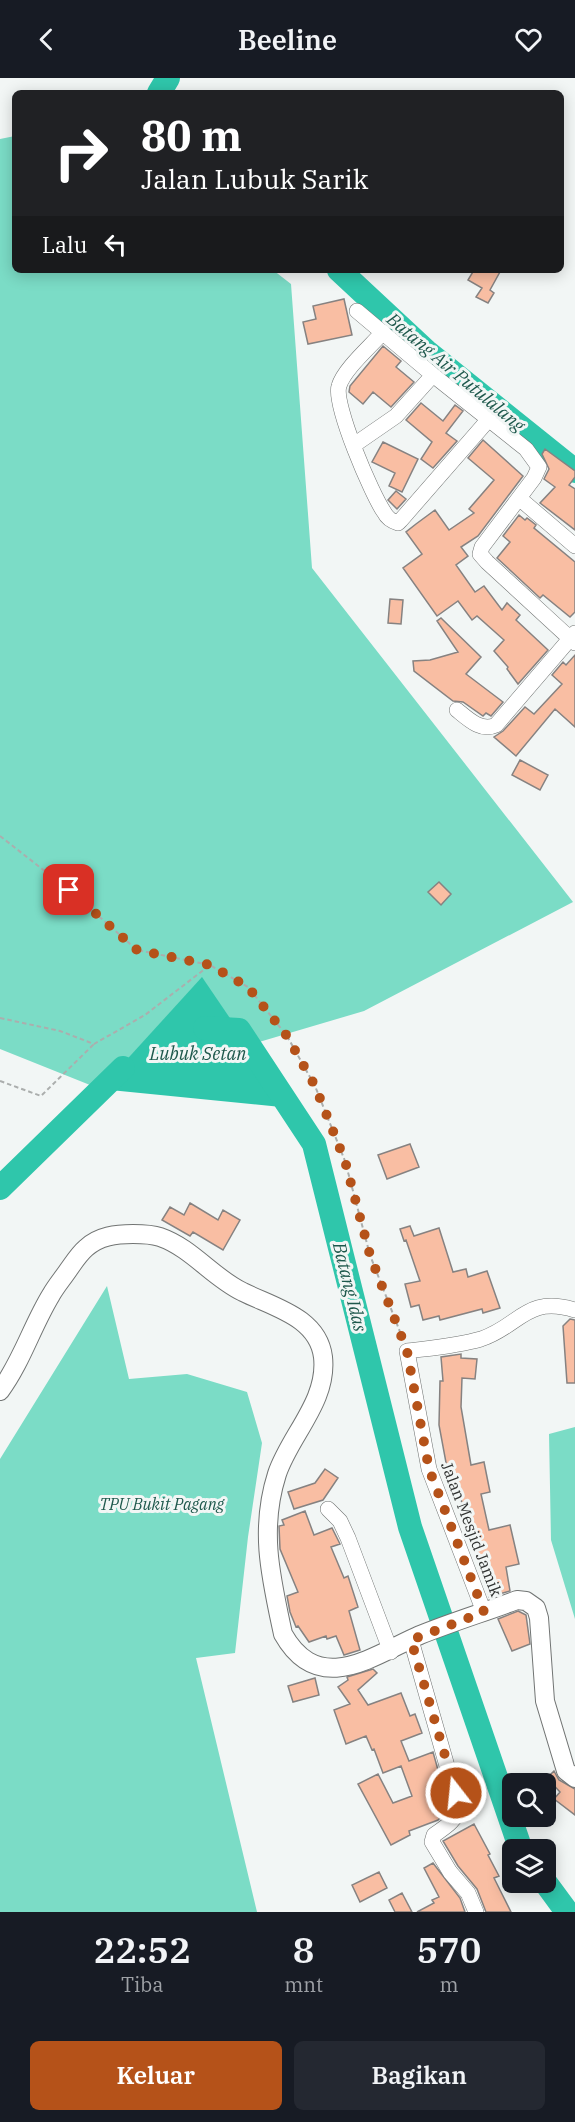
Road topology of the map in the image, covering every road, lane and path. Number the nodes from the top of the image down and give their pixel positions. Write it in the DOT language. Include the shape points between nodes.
graph roads {
  1 [pos="357,311"];
  2 [pos="383,332"];
  3 [pos="433,375"];
  4 [pos="489,419"];
  5 [pos="354,445"];
  6 [pos="519,498"];
  7 [pos="575,546"];
  8 [pos="573,638"];
  9 [pos="457,710"];
  10 [pos="0,836"];
  11 [pos="210,965"];
  12 [pos="0,1018"];
  13 [pos="94,1044"];
  14 [pos="0,1081"];
  15 [pos="575,1310"];
  16 [pos="407,1351"];
  17 [pos="0,1391"];
  18 [pos="328,1509"];
  19 [pos="481,1613"];
  20 [pos="416,1638"];
  21 [pos="391,1652"];
  22 [pos="575,1778"];
  23 [pos="476,1912"];
  1 -- 2 [label="street"];
  2 -- 3 [label="street"];
  2 -- 5 [label="street" via="338,387 338,399"];
  3 -- 4 [label="street"];
  3 -- 5 [label="street" via="396,416"];
  4 -- 5 [label="street" via="398,523 383,512"];
  4 -- 6 [label="street" via="536,460 536,473"];
  6 -- 7 [label="street"];
  6 -- 8 [label="street" via="480,554"];
  8 -- 9 [label="street" via="496,725 478,726"];
  10 -- 11 [label="path" via="137,950"];
  11 -- 13 [label="path" via="145,1015"];
  11 -- 16 [label="path" via="248,987 287,1036 315,1086 345,1161 370,1255"];
  12 -- 13 [label="path" via="60,1031"];
  13 -- 14 [label="path" via="41,1096"];
  15 -- 16 [label="street" via="544,1305 485,1337"];
  16 -- 19 [label="street, Jalan Mesjid Jamik" via="429,1469"];
  17 -- 21 [label="street" via="15,1370 51,1295 86,1247 110,1235 161,1237 240,1291 304,1322 322,1352 321,1382 309,1413 286,1452 268,1510 268,1569 283,1634 303,1658 326,1668 347,1668"];
  18 -- 21 [label="street" via="340,1521 348,1538"];
  19 -- 20 [label="street"];
  19 -- 22 [label="street" via="517,1600 536,1608 545,1701 566,1771"];
  20 -- 21 [label="street"];
  20 -- 23 [label="street" via="459,1808 455,1818 434,1835 432,1842 468,1893"];
}
